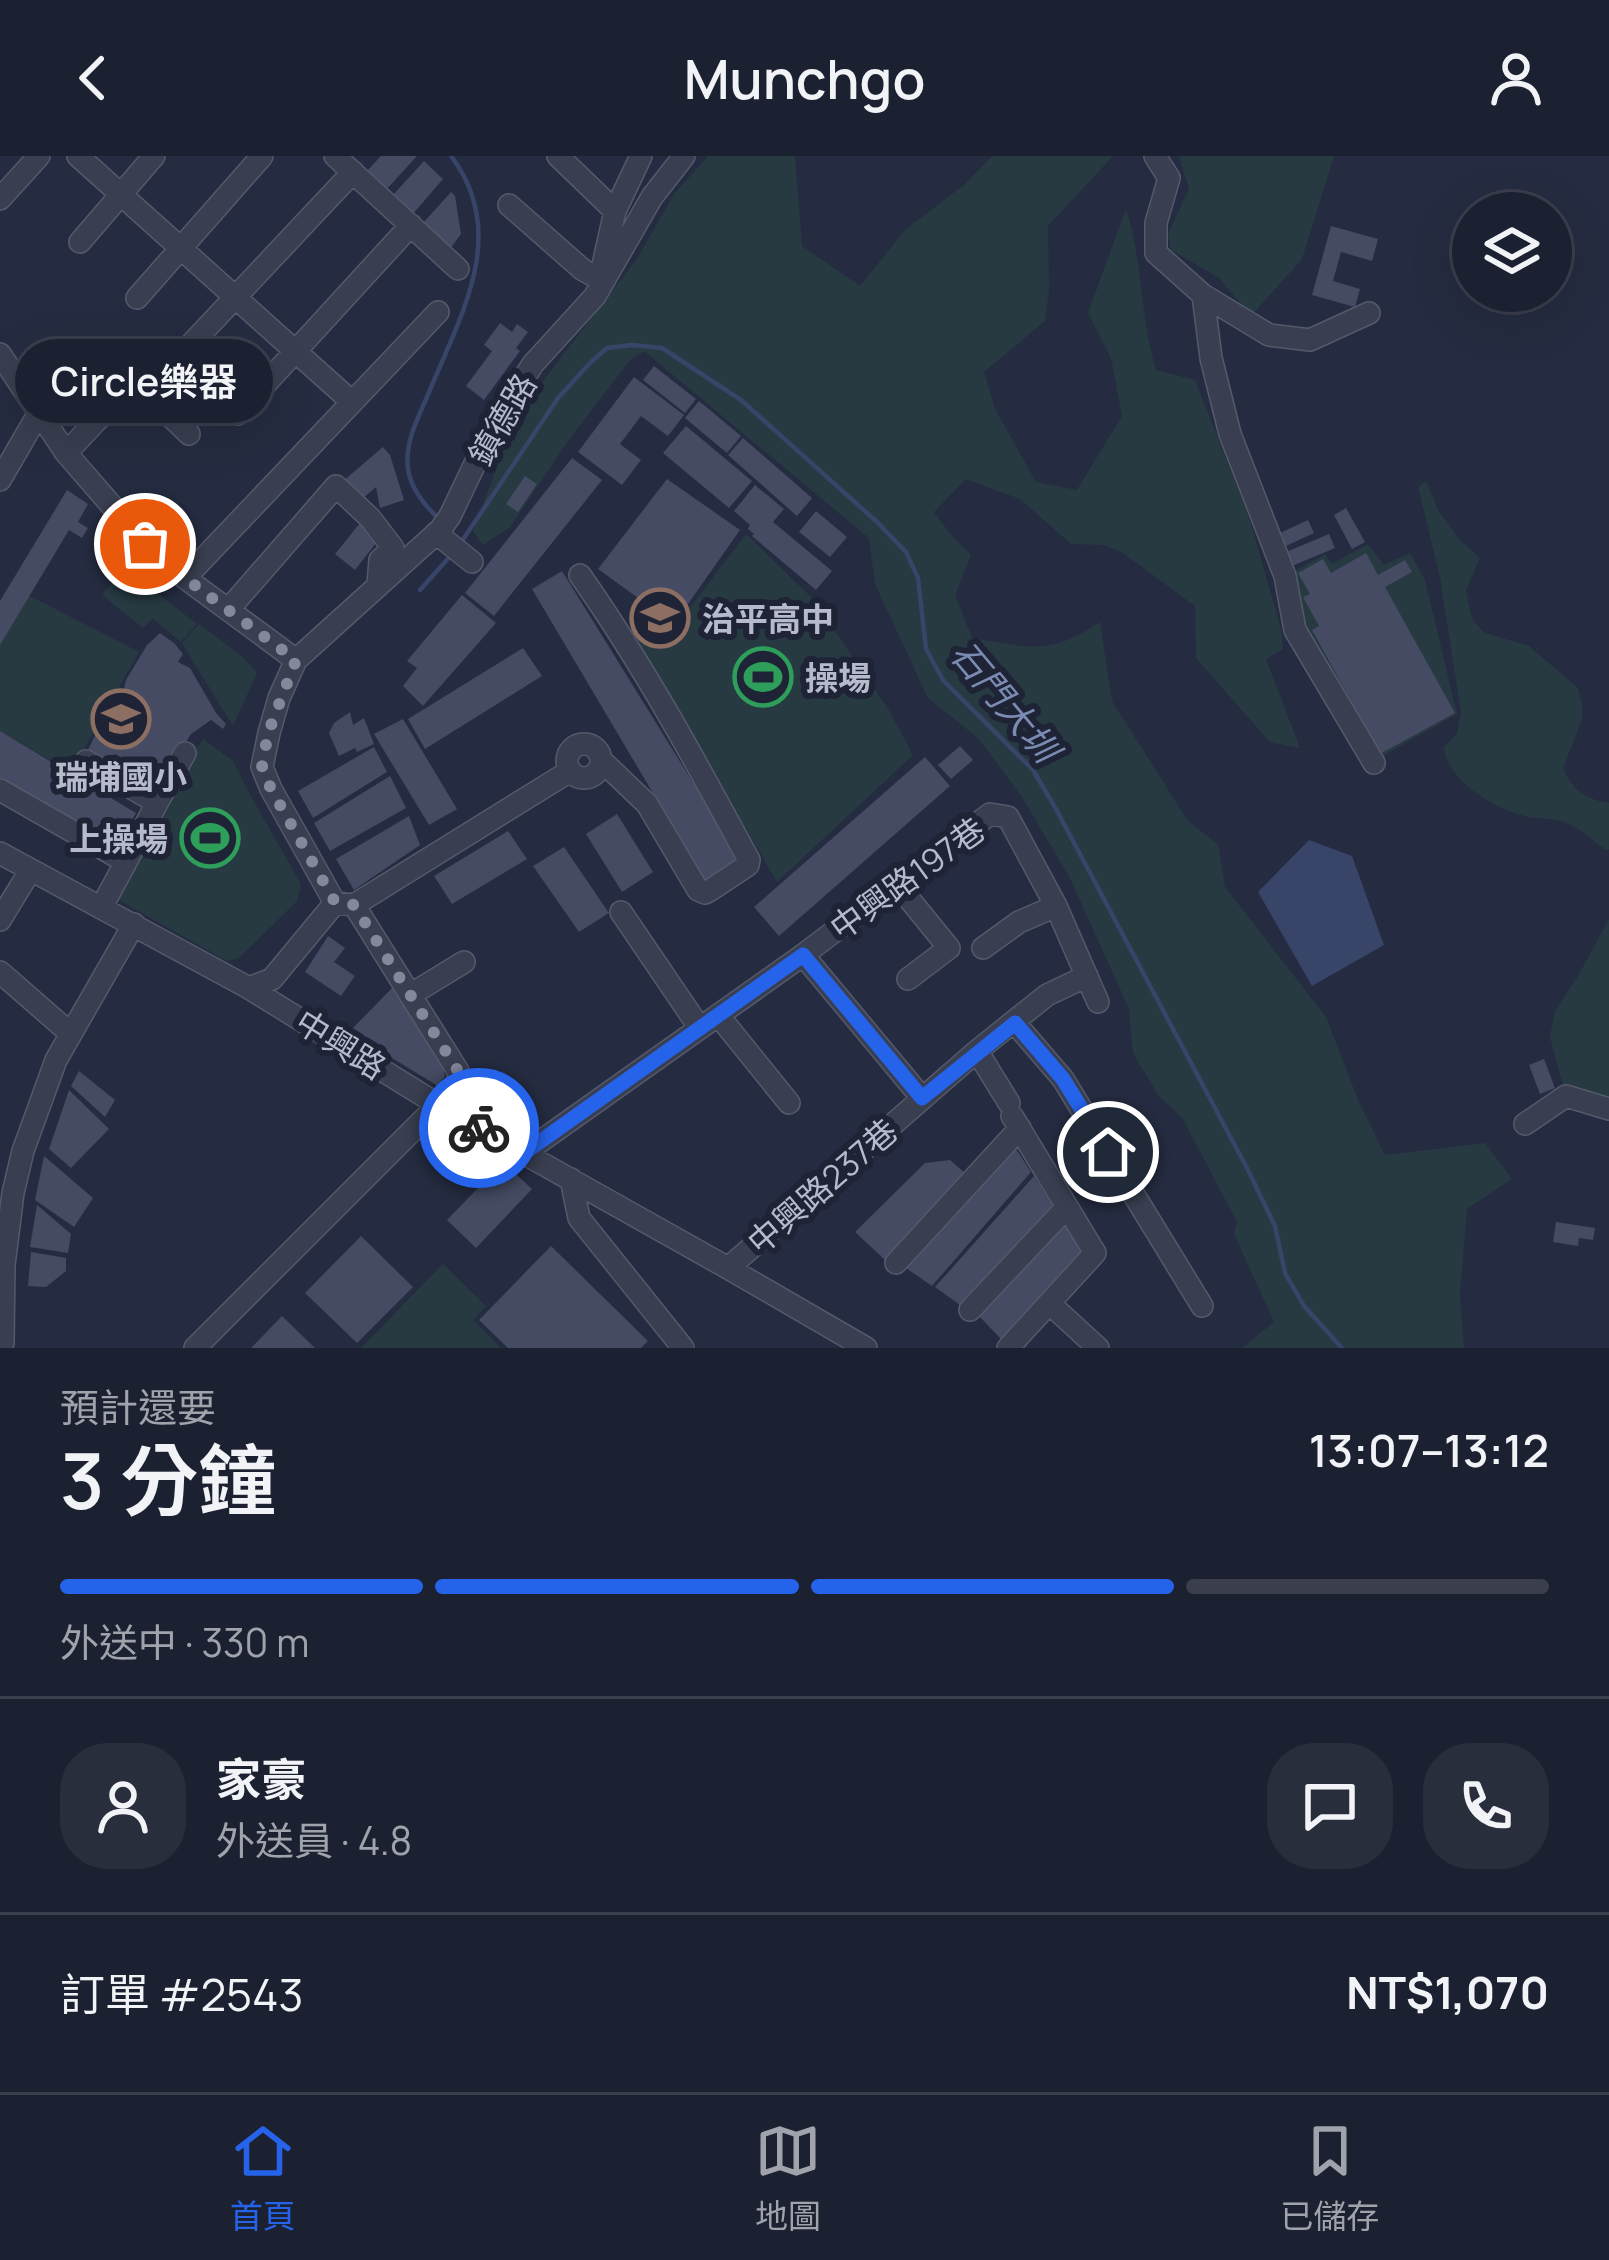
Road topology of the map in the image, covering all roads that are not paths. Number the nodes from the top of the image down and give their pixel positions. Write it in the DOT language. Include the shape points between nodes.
graph roads {
  1 [pos="39,156"];
  2 [pos="78,156"];
  3 [pos="154,156"];
  4 [pos="262,156"];
  5 [pos="335,156"];
  6 [pos="558,156"];
  7 [pos="641,156"];
  8 [pos="684,156"];
  9 [pos="1155,156"];
  10 [pos="353,172"];
  11 [pos="121,194"];
  12 [pos="0,199"];
  13 [pos="509,205"];
  14 [pos="615,211"];
  15 [pos="411,225"];
  16 [pos="80,242"];
  17 [pos="181,248"];
  18 [pos="458,268"];
  19 [pos="597,287"];
  20 [pos="1203,295"];
  21 [pos="235,297"];
  22 [pos="137,298"];
  23 [pos="438,312"];
  24 [pos="1369,313"];
  25 [pos="296,352"];
  26 [pos="0,354"];
  27 [pos="181,355"];
  28 [pos="352,402"];
  29 [pos="40,411"];
  30 [pos="238,414"];
  31 [pos="189,434"];
  32 [pos="65,453"];
  33 [pos="0,480"];
  34 [pos="580,575"];
  35 [pos="185,578"];
  36 [pos="379,584"];
  37 [pos="228,610"];
  38 [pos="296,660"];
  39 [pos="185,753"];
  40 [pos="86,761"];
  41 [pos="1374,763"];
  42 [pos="0,790"];
  43 [pos="157,803"];
  44 [pos="0,853"];
  45 [pos="126,862"];
  46 [pos="30,871"];
  47 [pos="897,884"];
  48 [pos="345,904"];
  49 [pos="1056,905"];
  50 [pos="101,908"];
  51 [pos="621,912"];
  52 [pos="0,920"];
  53 [pos="134,924"];
  54 [pos="983,948"];
  55 [pos="803,955"];
  56 [pos="464,962"];
  57 [pos="0,972"];
  58 [pos="1087,976"];
  59 [pos="908,979"];
  60 [pos="249,988"];
  61 [pos="410,994"];
  62 [pos="1098,1002"];
  63 [pos="708,1021"];
  64 [pos="1015,1023"];
  65 [pos="71,1034"];
  66 [pos="977,1051"];
  67 [pos="922,1098"];
  68 [pos="789,1103"];
  69 [pos="438,1105"];
  70 [pos="1609,1109"];
  71 [pos="1014,1116"];
  72 [pos="461,1118"];
  73 [pos="1525,1124"];
  74 [pos="524,1153"];
  75 [pos="571,1179"];
  76 [pos="6,1193"];
  77 [pos="1067,1207"];
  78 [pos="896,1263"];
  79 [pos="728,1268"];
  80 [pos="1048,1303"];
  81 [pos="1202,1306"];
  82 [pos="970,1310"];
  83 [pos="3,1342"];
  84 [pos="195,1348"];
  85 [pos="683,1348"];
  86 [pos="866,1348"];
  87 [pos="1009,1348"];
  88 [pos="1098,1348"];
  1 -- 12 [label="street"];
  2 -- 11 [label="street"];
  3 -- 11 [label="street"];
  4 -- 17 [label="street"];
  5 -- 10 [label="street"];
  6 -- 14 [label="street"];
  7 -- 14 [label="street"];
  8 -- 19 [label="street, 鎮德路"];
  9 -- 20 [label="street" via="1169,178 1156,253"];
  10 -- 15 [label="street"];
  10 -- 21 [label="street"];
  11 -- 16 [label="street"];
  11 -- 17 [label="street"];
  13 -- 19 [label="street"];
  14 -- 19 [label="street"];
  15 -- 18 [label="street"];
  15 -- 25 [label="street"];
  17 -- 21 [label="street"];
  17 -- 22 [label="street"];
  19 -- 36 [label="street, 鎮德路" via="493,426 452,540"];
  20 -- 24 [label="street" via="1269,334 1310,340"];
  20 -- 41 [label="street" via="1230,434 1286,576 1295,630"];
  21 -- 25 [label="street"];
  21 -- 27 [label="street"];
  23 -- 28 [label="street"];
  25 -- 28 [label="street"];
  25 -- 30 [label="street"];
  26 -- 29 [label="street"];
  28 -- 35 [label="street"];
  29 -- 32 [label="street"];
  29 -- 33 [label="street"];
  31 -- 32 [label="street" via="134,381"];
  32 -- 35 [label="street"];
  34 -- 48 [label="street" via="674,724 748,865 712,890 698,890 646,804 601,760 589,777 570,771"];
  35 -- 37 [label="street"];
  36 -- 37 [label="street" via="380,560 400,543 337,486"];
  36 -- 38 [label="street, 鎮德路"];
  37 -- 38 [label="street"];
  38 -- 48 [label="street" via="262,767"];
  39 -- 43 [label="street"];
  40 -- 43 [label="street"];
  42 -- 45 [label="street"];
  43 -- 45 [label="street"];
  44 -- 46 [label="street, 中興路"];
  45 -- 50 [label="street"];
  46 -- 50 [label="street, 中興路"];
  46 -- 52 [label="street"];
  47 -- 49 [label="street, 中興路197巷" via="990,814 1008,817"];
  47 -- 55 [label="street, 中興路197巷"];
  47 -- 59 [label="street" via="949,948"];
  48 -- 60 [label="street" via="272,979"];
  48 -- 61 [label="street"];
  49 -- 54 [label="street"];
  49 -- 58 [label="street, 中興路197巷"];
  50 -- 53 [label="street, 中興路"];
  51 -- 63 [label="street"];
  53 -- 60 [label="street, 中興路"];
  53 -- 65 [label="street"];
  55 -- 63 [label="street, 中興路197巷"];
  55 -- 67 [label="street"];
  56 -- 61 [label="street"];
  57 -- 65 [label="street"];
  58 -- 62 [label="street, 中興路197巷"];
  58 -- 64 [label="street, 中興路237巷"];
  60 -- 69 [label="street, 中興路"];
  61 -- 72 [label="street" via="458,1071"];
  63 -- 68 [label="street"];
  63 -- 74 [label="street, 中興路197巷"];
  64 -- 66 [label="street, 中興路237巷"];
  64 -- 81 [label="street" via="1063,1079"];
  65 -- 76 [label="street"];
  66 -- 67 [label="street, 中興路237巷"];
  66 -- 71 [label="street"];
  67 -- 79 [label="street, 中興路237巷"];
  69 -- 72 [label="street, 中興路"];
  69 -- 84 [label="street"];
  70 -- 73 [label="street" via="1566,1096"];
  71 -- 77 [label="street"];
  71 -- 78 [label="street"];
  72 -- 74 [label="street, 中興路"];
  74 -- 75 [label="street, 中興路"];
  75 -- 79 [label="street, 中興路"];
  75 -- 85 [label="street" via="579,1218"];
  76 -- 83 [label="street"];
  77 -- 80 [label="street" via="1095,1253"];
  77 -- 82 [label="street"];
  79 -- 86 [label="street, 中興路"];
  80 -- 87 [label="street"];
  80 -- 88 [label="street"];
}
